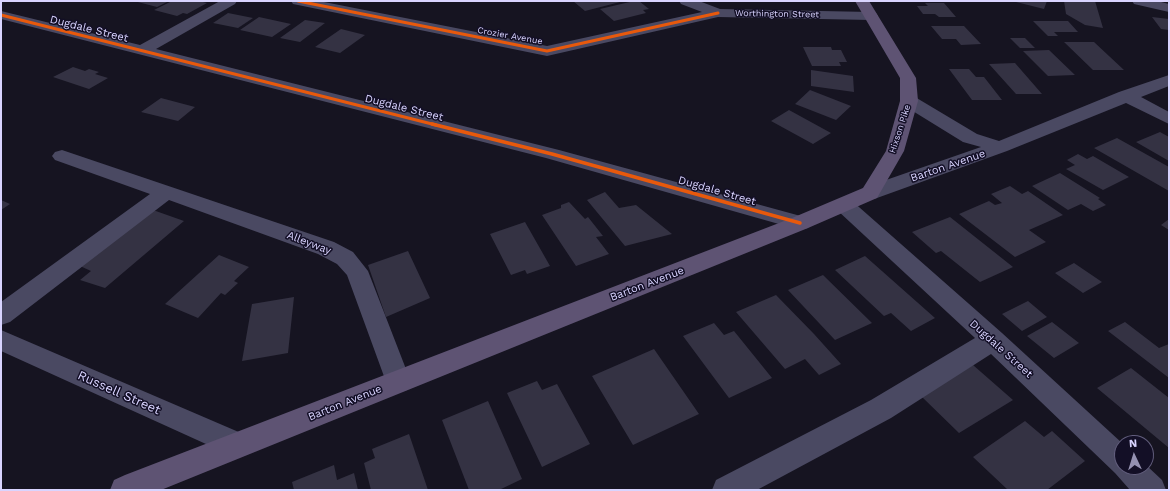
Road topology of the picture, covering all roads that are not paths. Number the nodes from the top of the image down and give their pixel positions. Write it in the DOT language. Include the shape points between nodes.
graph roads {
  1 [pos="230,1"];
  2 [pos="298,1"];
  3 [pos="686,1"];
  4 [pos="862,1"];
  5 [pos="1139,1"];
  6 [pos="1169,8"];
  7 [pos="718,13"];
  8 [pos="1,15"];
  9 [pos="871,16"];
  10 [pos="142,51"];
  11 [pos="1169,80"];
  12 [pos="1126,96"];
  13 [pos="909,101"];
  14 [pos="1169,119"];
  15 [pos="1000,147"];
  16 [pos="62,156"];
  17 [pos="166,192"];
  18 [pos="870,193"];
  19 [pos="844,205"];
  20 [pos="800,224"];
  21 [pos="1,315"];
  22 [pos="1,340"];
  23 [pos="993,340"];
  24 [pos="398,382"];
  25 [pos="238,445"];
  26 [pos="1114,454"];
  27 [pos="1135,475"];
  28 [pos="125,490"];
  29 [pos="727,490"];
  30 [pos="1151,490"];
  1 -- 10 [label="street"];
  2 -- 7 [label="street, Crozier Avenue" via="547,51"];
  3 -- 7 [label="street, Worthington Street"];
  4 -- 9 [label="main road, Hixson Pike"];
  5 -- 6 [label="street"];
  7 -- 9 [label="street, Worthington Street"];
  8 -- 10 [label="street, Dugdale Street"];
  9 -- 13 [label="main road, Hixson Pike" via="908,78"];
  10 -- 20 [label="street, Dugdale Street" via="552,154"];
  11 -- 12 [label="street, Barton Avenue"];
  12 -- 14 [label="street"];
  12 -- 15 [label="street, Barton Avenue"];
  13 -- 15 [label="street" via="970,138"];
  13 -- 18 [label="main road, Hixson Pike" via="895,151"];
  15 -- 18 [label="street, Barton Avenue"];
  16 -- 17 [label="street, Alleyway"];
  17 -- 21 [label="street"];
  17 -- 24 [label="street, Alleyway" via="326,248 345,258 357,271"];
  18 -- 19 [label="main road, Barton Avenue"];
  19 -- 20 [label="main road, Barton Avenue"];
  19 -- 23 [label="street, Dugdale Street"];
  20 -- 24 [label="main road, Barton Avenue"];
  22 -- 25 [label="street, Russell Street"];
  23 -- 26 [label="street, Dugdale Street"];
  23 -- 29 [label="street" via="881,409"];
  24 -- 25 [label="main road, Barton Avenue"];
  25 -- 28 [label="main road, Barton Avenue"];
  27 -- 30 [label="street"];
}
